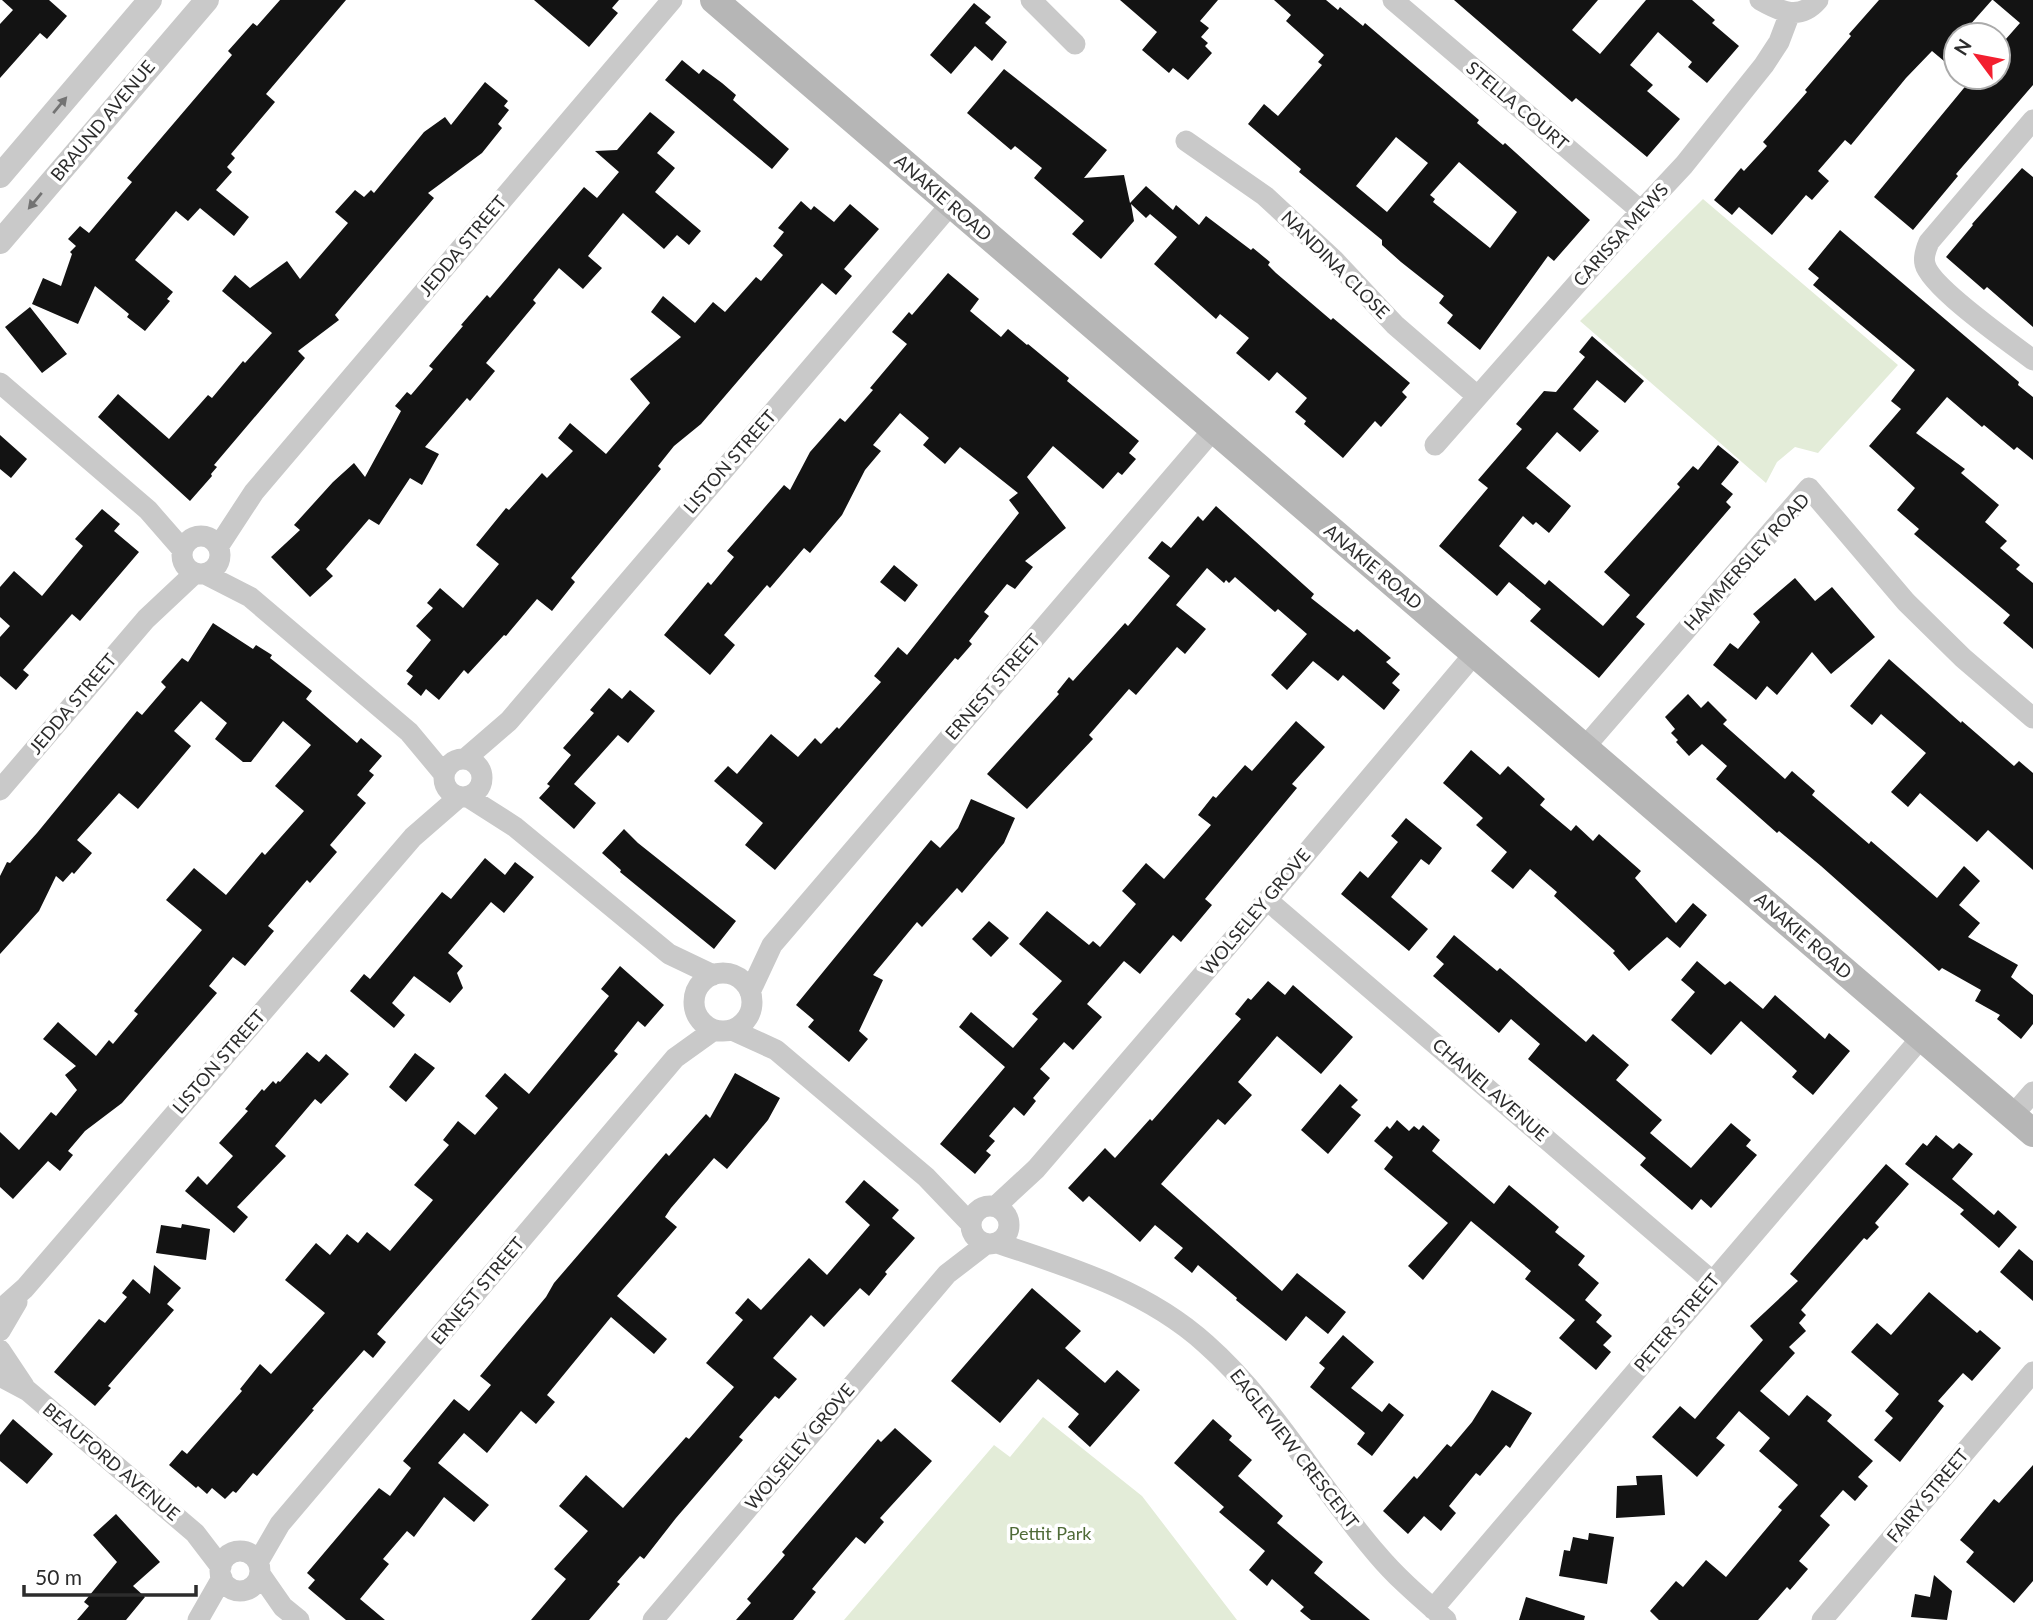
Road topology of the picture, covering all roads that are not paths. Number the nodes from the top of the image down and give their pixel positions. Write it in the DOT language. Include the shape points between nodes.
graph roads {
  1 [pos="150,0"];
  2 [pos="206,0"];
  3 [pos="673,0"];
  4 [pos="713,0"];
  5 [pos="1031,0"];
  6 [pos="1393,0"];
  7 [pos="1760,0"];
  8 [pos="1818,0"];
  9 [pos="1790,13"];
  10 [pos="1075,44"];
  11 [pos="2033,120"];
  12 [pos="1186,141"];
  13 [pos="0,176"];
  14 [pos="951,204"];
  15 [pos="1641,211"];
  16 [pos="0,242"];
  17 [pos="2033,360"];
  18 [pos="0,383"];
  19 [pos="1477,396"];
  20 [pos="1213,430"];
  21 [pos="1435,445"];
  22 [pos="200,554"];
  23 [pos="1475,653"];
  24 [pos="2033,718"];
  25 [pos="509,721"];
  26 [pos="1584,748"];
  27 [pos="452,769"];
  28 [pos="472,788"];
  29 [pos="0,789"];
  30 [pos="413,837"];
  31 [pos="1267,900"];
  32 [pos="772,945"];
  33 [pos="669,954"];
  34 [pos="721,974"];
  35 [pos="751,1002"];
  36 [pos="695,1004"];
  37 [pos="723,1030"];
  38 [pos="1921,1038"];
  39 [pos="776,1050"];
  40 [pos="675,1058"];
  41 [pos="2033,1092"];
  42 [pos="2023,1125"];
  43 [pos="990,1224"];
  44 [pos="1712,1280"];
  45 [pos="25,1288"];
  46 [pos="0,1310"];
  47 [pos="0,1331"];
  48 [pos="0,1350"];
  49 [pos="2033,1372"];
  50 [pos="0,1376"];
  51 [pos="27,1391"];
  52 [pos="240,1570"];
  53 [pos="291,1613"];
  54 [pos="1440,1614"];
  55 [pos="199,1620"];
  56 [pos="653,1620"];
  57 [pos="1822,1620"];
  13 -- 1 [label="street, one-way"];
  2 -- 16 [label="street, BRAUND AVENUE, one-way"];
  3 -- 22 [label="street, JEDDA STREET"];
  4 -- 14 [label="main road, ANAKIE ROAD"];
  5 -- 10 [label="street"];
  6 -- 15 [label="street, STELLA COURT"];
  7 -- 9 [label="street"];
  8 -- 9 [label="street" via="1809,10"];
  9 -- 15 [label="street, CARISSA MEWS" via="1764,65"];
  11 -- 17 [label="street" via="1929,242 1925,259 1946,290"];
  12 -- 19 [label="street, NANDINA CLOSE" via="1265,195 1395,325"];
  14 -- 20 [label="main road, ANAKIE ROAD"];
  14 -- 25 [label="street, LISTON STREET"];
  15 -- 19 [label="street, CARISSA MEWS"];
  18 -- 22 [label="street"];
  19 -- 21 [label="street, CARISSA MEWS"];
  20 -- 23 [label="main road, ANAKIE ROAD"];
  20 -- 32 [label="street, ERNEST STREET"];
  22 -- 27 [label="street"];
  22 -- 29 [label="street, JEDDA STREET"];
  23 -- 26 [label="main road, ANAKIE ROAD"];
  23 -- 31 [label="street, WOLSELEY GROVE"];
  24 -- 26 [label="street, HAMMERSLEY ROAD" via="1906,602 1809,488"];
  25 -- 27 [label="street, LISTON STREET"];
  25 -- 28 [label="street, LISTON STREET"];
  26 -- 38 [label="main road, ANAKIE ROAD"];
  27 -- 28 [label="street" via="449,792"];
  27 -- 28 [label="street" via="475,764"];
  27 -- 30 [label="street, LISTON STREET"];
  28 -- 30 [label="street, LISTON STREET"];
  28 -- 33 [label="street"];
  30 -- 45 [label="street, LISTON STREET"];
  31 -- 43 [label="street, WOLSELEY GROVE"];
  31 -- 44 [label="street, CHANEL AVENUE"];
  32 -- 34 [label="street, ERNEST STREET"];
  32 -- 35 [label="street, ERNEST STREET"];
  33 -- 34 [label="street"];
  33 -- 36 [label="street"];
  34 -- 35 [label="street" via="746,983"];
  34 -- 36 [label="street" via="698,987"];
  35 -- 37 [label="street" via="747,1020"];
  35 -- 39 [label="street, EAGLEVIEW CRESCENT"];
  36 -- 37 [label="street" via="699,1020"];
  36 -- 40 [label="street, ERNEST STREET"];
  37 -- 39 [label="street, EAGLEVIEW CRESCENT"];
  37 -- 40 [label="street, ERNEST STREET"];
  38 -- 42 [label="main road, ANAKIE ROAD"];
  38 -- 44 [label="street, PETER STREET"];
  39 -- 43 [label="street, EAGLEVIEW CRESCENT" via="926,1177"];
  40 -- 52 [label="street, ERNEST STREET"];
  41 -- 42 [label="street"];
  43 -- 54 [label="street, EAGLEVIEW CRESCENT" via="1051,1262 1121,1287 1206,1343 1250,1389 1375,1553 1406,1587"];
  43 -- 56 [label="street, WOLSELEY GROVE"];
  44 -- 54 [label="street, PETER STREET"];
  45 -- 46 [label="street, LISTON STREET"];
  45 -- 47 [label="street, LISTON STREET"];
  48 -- 51 [label="street, BEAUFORD AVENUE"];
  49 -- 57 [label="street, FAIRY STREET"];
  50 -- 51 [label="street, BEAUFORD AVENUE"];
  51 -- 52 [label="street, BEAUFORD AVENUE"];
  52 -- 53 [label="street, BEAUFORD AVENUE"];
  52 -- 55 [label="street, ERNEST STREET"];
}
